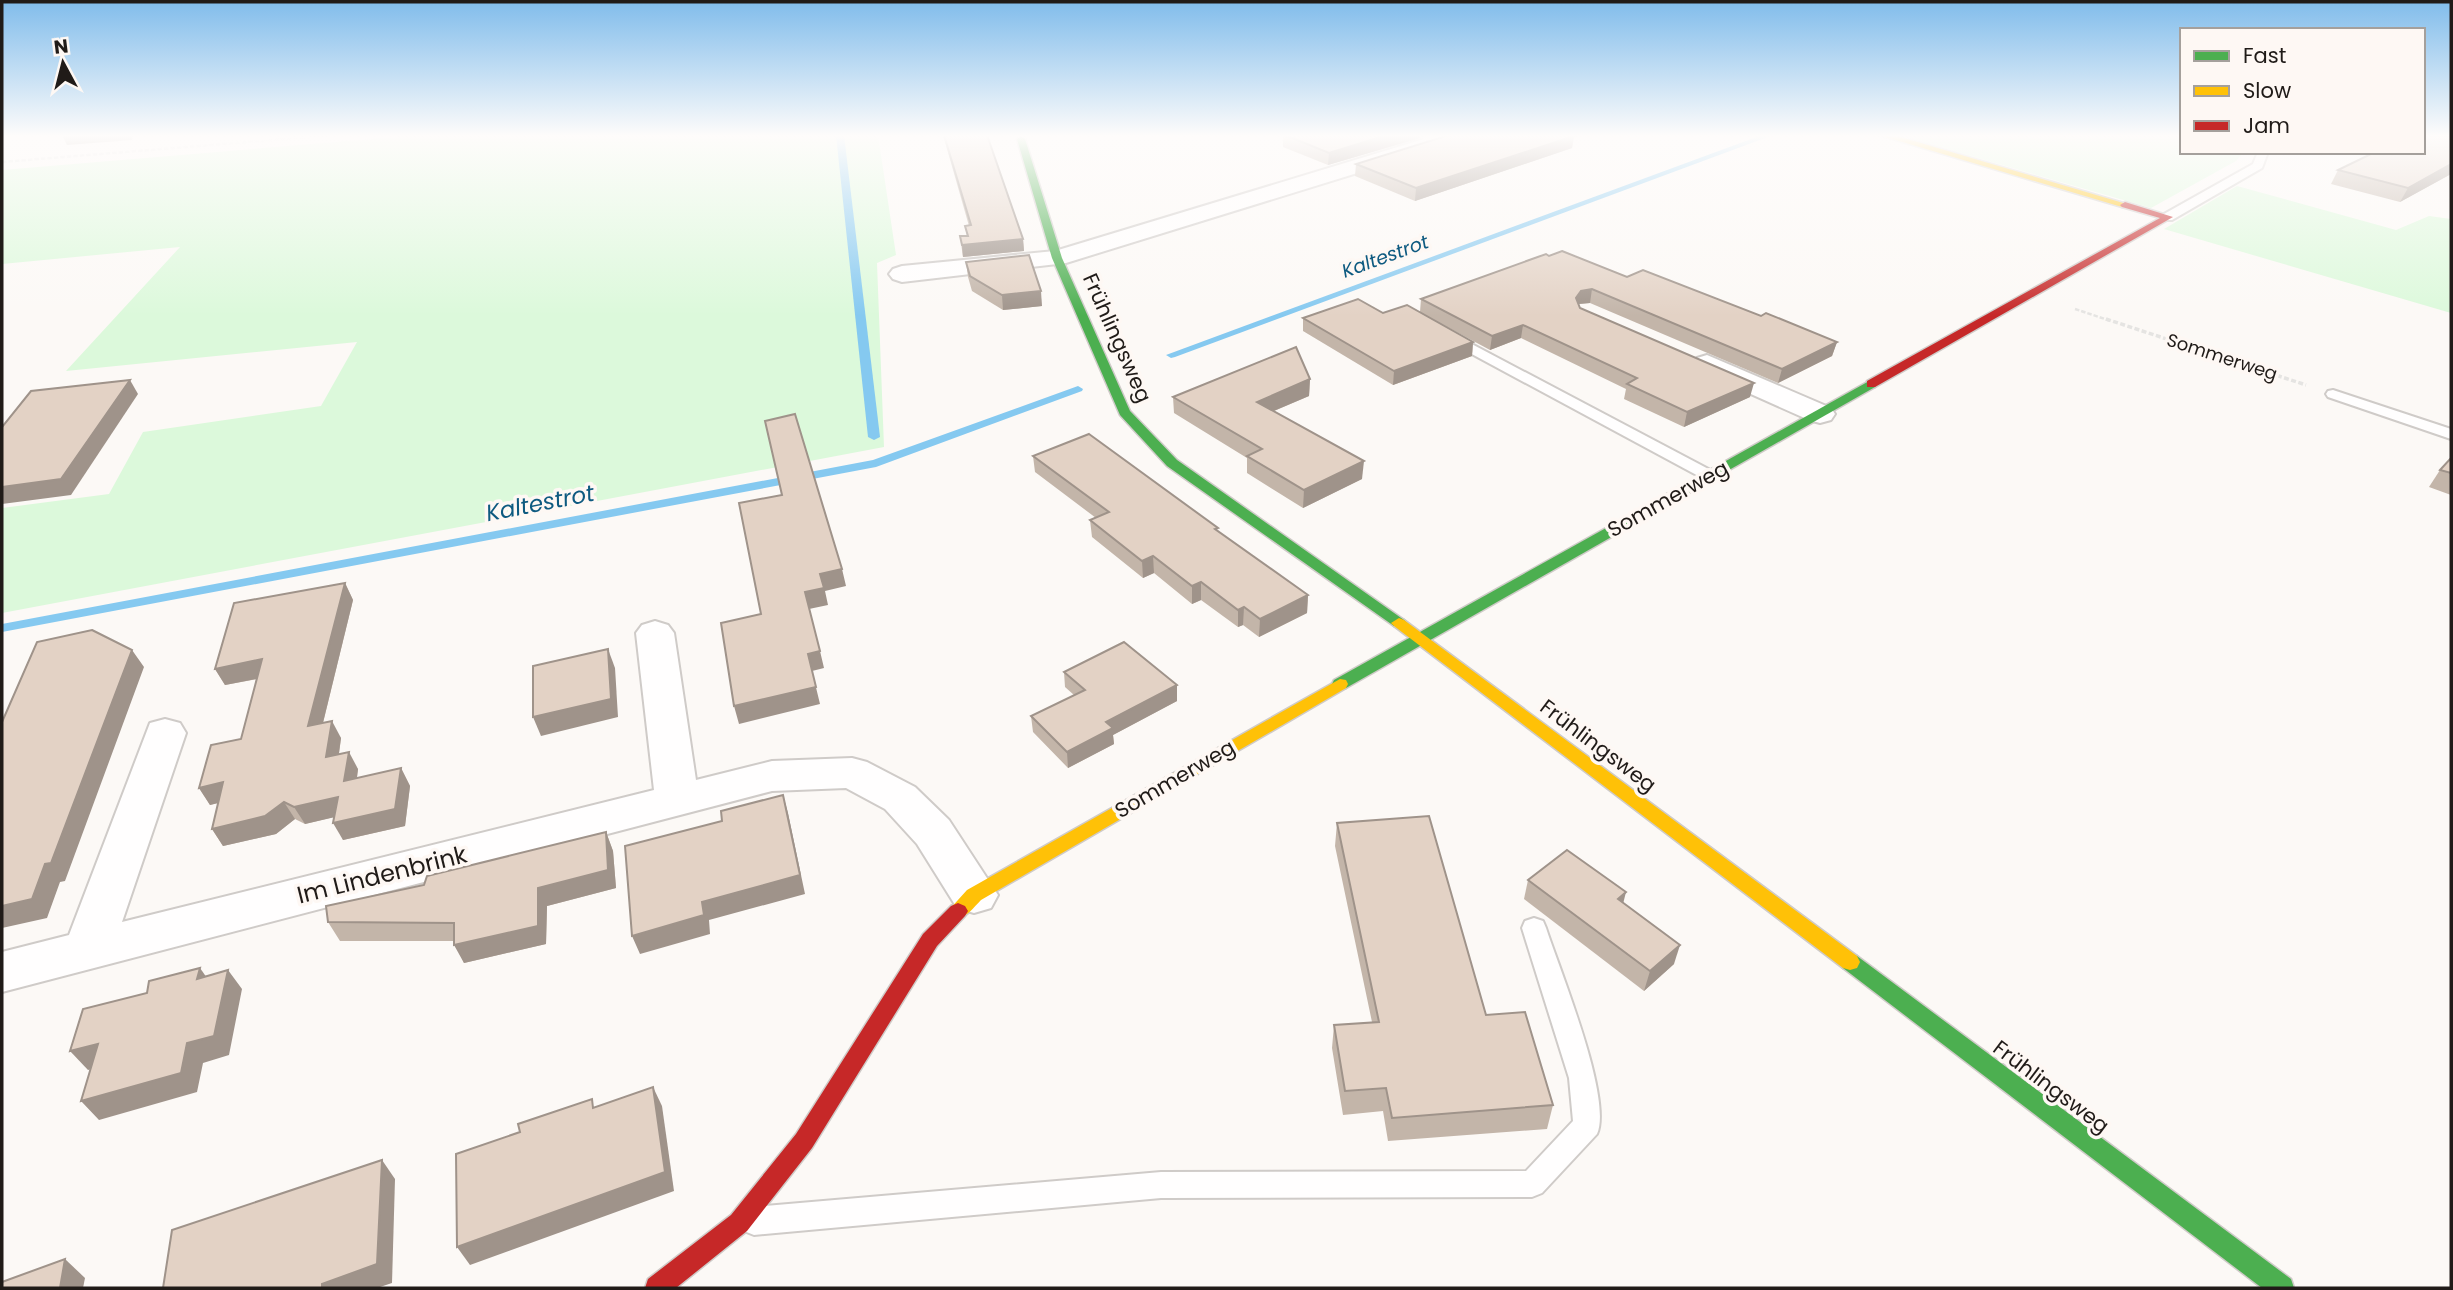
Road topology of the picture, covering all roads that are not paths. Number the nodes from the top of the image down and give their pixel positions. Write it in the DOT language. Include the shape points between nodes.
graph roads {
  1 [pos="1038,195"];
  2 [pos="1265,195"];
  3 [pos="2092,195"];
  4 [pos="2206,195"];
  5 [pos="2168,217"];
  6 [pos="1057,258"];
  7 [pos="902,274"];
  8 [pos="1437,329"];
  9 [pos="1686,355"];
  10 [pos="2333,394"];
  11 [pos="1820,414"];
  12 [pos="2451,434"];
  13 [pos="1710,476"];
  14 [pos="655,633"];
  15 [pos="1421,638"];
  16 [pos="165,733"];
  17 [pos="677,800"];
  18 [pos="974,895"];
  19 [pos="1534,928"];
  20 [pos="88,949"];
  21 [pos="2,972"];
  22 [pos="739,1223"];
  23 [pos="657,1288"];
  24 [pos="2282,1288"];
  1 -- 6 [label="street, Frühlingsweg"];
  2 -- 6 [label="street"];
  3 -- 5 [label="street"];
  4 -- 5 [label="lane"];
  5 -- 11 [label="street, Sommerweg"];
  6 -- 7 [label="street"];
  6 -- 15 [label="street, Frühlingsweg" via="1124,412 1172,463"];
  8 -- 13 [label="lane"];
  9 -- 11 [label="street"];
  10 -- 12 [label="lane"];
  11 -- 13 [label="street, Sommerweg"];
  13 -- 15 [label="street, Sommerweg"];
  14 -- 17 [label="street"];
  15 -- 18 [label="street, Sommerweg"];
  15 -- 24 [label="street, Frühlingsweg"];
  16 -- 20 [label="street"];
  17 -- 18 [label="street, Im Lindenbrink" via="772,776 852,773 900,799 933,832"];
  17 -- 20 [label="street, Im Lindenbrink"];
  18 -- 22 [label="street, Sommerweg" via="930,940 804,1141"];
  19 -- 22 [label="lane" via="1582,1078 1587,1125 1532,1184 1161,1185"];
  20 -- 21 [label="street, Im Lindenbrink"];
  22 -- 23 [label="street, Sommerweg"];
}
